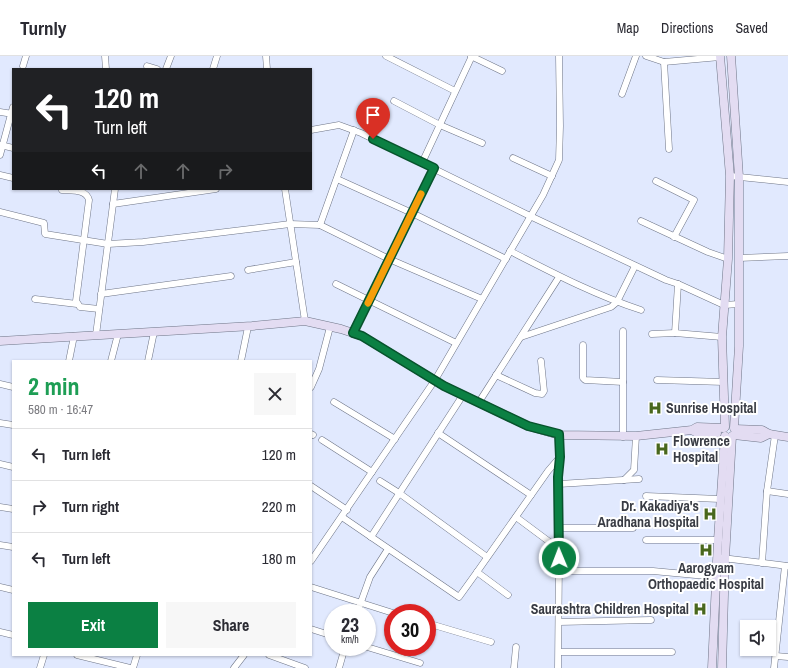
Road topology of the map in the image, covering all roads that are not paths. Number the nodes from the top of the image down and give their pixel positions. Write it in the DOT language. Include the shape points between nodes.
graph roads {
  1 [pos="26,56"];
  2 [pos="105,56"];
  3 [pos="171,56"];
  4 [pos="217,56"];
  5 [pos="266,56"];
  6 [pos="386,56"];
  7 [pos="472,56"];
  8 [pos="560,56"];
  9 [pos="636,56"];
  10 [pos="646,56"];
  11 [pos="731,56"];
  12 [pos="720,57"];
  13 [pos="664,62"];
  14 [pos="23,66"];
  15 [pos="147,66"];
  16 [pos="106,68"];
  17 [pos="154,68"];
  18 [pos="166,68"];
  19 [pos="213,68"];
  20 [pos="267,68"];
  21 [pos="502,71"];
  22 [pos="455,90"];
  23 [pos="622,94"];
  24 [pos="394,101"];
  25 [pos="0,112"];
  26 [pos="12,114"];
  27 [pos="440,125"];
  28 [pos="312,130"];
  29 [pos="354,130"];
  30 [pos="482,143"];
  31 [pos="1,145"];
  32 [pos="12,148"];
  33 [pos="669,149"];
  34 [pos="0,155"];
  35 [pos="513,158"];
  36 [pos="422,163"];
  37 [pos="434,168"];
  38 [pos="0,175"];
  39 [pos="552,176"];
  40 [pos="730,176"];
  41 [pos="739,177"];
  42 [pos="12,178"];
  43 [pos="337,178"];
  44 [pos="656,181"];
  45 [pos="788,182"];
  46 [pos="62,190"];
  47 [pos="115,190"];
  48 [pos="209,190"];
  49 [pos="285,190"];
  50 [pos="113,204"];
  51 [pos="0,212"];
  52 [pos="412,213"];
  53 [pos="530,216"];
  54 [pos="641,221"];
  55 [pos="290,224"];
  56 [pos="320,225"];
  57 [pos="674,237"];
  58 [pos="83,240"];
  59 [pos="108,244"];
  60 [pos="510,251"];
  61 [pos="788,256"];
  62 [pos="506,258"];
  63 [pos="739,258"];
  64 [pos="389,259"];
  65 [pos="728,259"];
  66 [pos="296,262"];
  67 [pos="635,266"];
  68 [pos="248,270"];
  69 [pos="231,276"];
  70 [pos="559,277"];
  71 [pos="336,284"];
  72 [pos="678,284"];
  73 [pos="101,294"];
  74 [pos="36,299"];
  75 [pos="482,299"];
  76 [pos="369,300"];
  77 [pos="617,302"];
  78 [pos="77,304"];
  79 [pos="739,304"];
  80 [pos="724,305"];
  81 [pos="99,309"];
  82 [pos="641,310"];
  83 [pos="305,321"];
  84 [pos="248,327"];
  85 [pos="330,327"];
  86 [pos="624,331"];
  87 [pos="154,332"];
  88 [pos="353,333"];
  89 [pos="675,333"];
  90 [pos="118,334"];
  91 [pos="652,334"];
  92 [pos="96,335"];
  93 [pos="74,336"];
  94 [pos="521,336"];
  95 [pos="722,337"];
  96 [pos="0,341"];
  97 [pos="456,343"];
  98 [pos="583,344"];
  99 [pos="69,360"];
  100 [pos="111,360"];
  101 [pos="148,360"];
  102 [pos="241,360"];
  103 [pos="541,361"];
  104 [pos="496,375"];
  105 [pos="435,380"];
  106 [pos="657,380"];
  107 [pos="623,382"];
  108 [pos="724,382"];
  109 [pos="0,384"];
  110 [pos="312,385"];
  111 [pos="12,387"];
  112 [pos="463,394"];
  113 [pos="334,402"];
  114 [pos="479,402"];
  115 [pos="0,423"];
  116 [pos="12,426"];
  117 [pos="438,432"];
  118 [pos="729,432"];
  119 [pos="559,434"];
  120 [pos="772,435"];
  121 [pos="623,436"];
  122 [pos="636,436"];
  123 [pos="788,437"];
  124 [pos="395,439"];
  125 [pos="322,440"];
  126 [pos="560,457"];
  127 [pos="0,464"];
  128 [pos="12,467"];
  129 [pos="372,472"];
  130 [pos="638,478"];
  131 [pos="624,480"];
  132 [pos="380,481"];
  133 [pos="559,484"];
  134 [pos="312,487"];
  135 [pos="767,491"];
  136 [pos="399,493"];
  137 [pos="788,494"];
  138 [pos="531,495"];
  139 [pos="646,496"];
  140 [pos="720,499"];
  141 [pos="0,507"];
  142 [pos="12,510"];
  143 [pos="346,510"];
  144 [pos="342,517"];
  145 [pos="516,517"];
  146 [pos="559,528"];
  147 [pos="633,528"];
  148 [pos="371,537"];
  149 [pos="646,540"];
  150 [pos="718,540"];
  151 [pos="0,545"];
  152 [pos="12,547"];
  153 [pos="388,548"];
  154 [pos="559,549"];
  155 [pos="312,557"];
  156 [pos="488,557"];
  157 [pos="721,558"];
  158 [pos="762,563"];
  159 [pos="787,566"];
  160 [pos="559,571"];
  161 [pos="477,572"];
  162 [pos="717,577"];
  163 [pos="0,587"];
  164 [pos="312,588"];
  165 [pos="12,590"];
  166 [pos="508,595"];
  167 [pos="360,603"];
  168 [pos="384,610"];
  169 [pos="780,611"];
  170 [pos="788,612"];
  171 [pos="651,620"];
  172 [pos="559,622"];
  173 [pos="436,626"];
  174 [pos="312,629"];
  175 [pos="0,632"];
  176 [pos="324,633"];
  177 [pos="12,636"];
  178 [pos="491,642"];
  179 [pos="516,647"];
  180 [pos="376,650"];
  181 [pos="559,652"];
  182 [pos="672,652"];
  183 [pos="44,656"];
  184 [pos="137,656"];
  185 [pos="243,656"];
  186 [pos="272,656"];
  187 [pos="343,656"];
  188 [pos="776,656"];
  189 [pos="91,657"];
  190 [pos="788,657"];
  191 [pos="420,663"];
  192 [pos="106,665"];
  193 [pos="40,668"];
  194 [pos="130,668"];
  195 [pos="133,668"];
  196 [pos="234,668"];
  197 [pos="305,668"];
  198 [pos="339,668"];
  199 [pos="514,668"];
  200 [pos="558,668"];
  201 [pos="712,668"];
  202 [pos="722,668"];
  203 [pos="774,668"];
  1 -- 14 [label="street"];
  2 -- 16 [label="street"];
  3 -- 18 [label="street"];
  4 -- 19 [label="street"];
  5 -- 20 [label="street"];
  6 -- 22 [label="street"];
  7 -- 21 [label="street"];
  7 -- 22 [label="street"];
  8 -- 39 [label="street" via="559,160"];
  9 -- 23 [label="street"];
  10 -- 13 [label="street"];
  11 -- 41 [label="street"];
  12 -- 13 [label="street"];
  12 -- 40 [label="street"];
  13 -- 33 [label="street"];
  15 -- 17 [label="street"];
  22 -- 27 [label="street"];
  24 -- 27 [label="street"];
  25 -- 26 [label="street"];
  26 -- 31 [label="street"];
  27 -- 30 [label="street"];
  27 -- 36 [label="street"];
  28 -- 29 [label="street" via="339,125"];
  29 -- 36 [label="street"];
  29 -- 43 [label="street"];
  31 -- 32 [label="street"];
  31 -- 34 [label="street"];
  35 -- 39 [label="street"];
  36 -- 37 [label="street"];
  37 -- 52 [label="street"];
  37 -- 53 [label="street"];
  38 -- 42 [label="street"];
  39 -- 53 [label="street"];
  40 -- 41 [label="street"];
  40 -- 65 [label="street"];
  41 -- 45 [label="street"];
  41 -- 63 [label="street"];
  43 -- 52 [label="street"];
  43 -- 56 [label="street"];
  44 -- 57 [label="street" via="694,200"];
  46 -- 58 [label="street" via="84,192 88,195"];
  47 -- 50 [label="street"];
  48 -- 50 [label="street"];
  49 -- 55 [label="street"];
  50 -- 59 [label="street"];
  51 -- 58 [label="street" via="44,224 45,234"];
  52 -- 62 [label="street"];
  52 -- 64 [label="street"];
  53 -- 60 [label="street"];
  53 -- 67 [label="street"];
  54 -- 57 [label="street"];
  55 -- 56 [label="street"];
  55 -- 59 [label="street"];
  55 -- 66 [label="street"];
  56 -- 64 [label="street"];
  57 -- 65 [label="street"];
  58 -- 59 [label="street"];
  58 -- 78 [label="street"];
  59 -- 73 [label="street"];
  60 -- 62 [label="street"];
  60 -- 70 [label="street"];
  61 -- 63 [label="street"];
  62 -- 75 [label="street"];
  63 -- 79 [label="street"];
  64 -- 75 [label="street"];
  64 -- 76 [label="street"];
  65 -- 80 [label="street"];
  66 -- 68 [label="street"];
  66 -- 83 [label="street"];
  67 -- 72 [label="street"];
  67 -- 77 [label="street"];
  69 -- 73 [label="street"];
  70 -- 77 [label="street"];
  70 -- 94 [label="street"];
  71 -- 76 [label="street"];
  72 -- 80 [label="street"];
  72 -- 89 [label="street"];
  73 -- 81 [label="street"];
  74 -- 78 [label="street"];
  75 -- 97 [label="street"];
  76 -- 88 [label="street"];
  76 -- 97 [label="street"];
  77 -- 82 [label="street"];
  77 -- 94 [label="street" via="611,307"];
  78 -- 81 [label="street" via="80,307"];
  79 -- 80 [label="street"];
  79 -- 118 [label="street" via="739,346"];
  80 -- 95 [label="street"];
  81 -- 92 [label="street"];
  83 -- 84 [label="street"];
  83 -- 85 [label="street"];
  84 -- 87 [label="street"];
  84 -- 102 [label="street"];
  85 -- 88 [label="street"];
  85 -- 110 [label="street"];
  86 -- 107 [label="street"];
  87 -- 90 [label="street"];
  87 -- 101 [label="street"];
  88 -- 105 [label="street"];
  89 -- 91 [label="street"];
  89 -- 95 [label="street"];
  90 -- 92 [label="street"];
  90 -- 100 [label="street"];
  92 -- 93 [label="street"];
  93 -- 96 [label="street"];
  93 -- 99 [label="street"];
  94 -- 104 [label="street"];
  95 -- 108 [label="street"];
  97 -- 105 [label="street"];
  98 -- 107 [label="street" via="585,380"];
  103 -- 104 [label="street" via="544,391 542,394"];
  104 -- 114 [label="street"];
  105 -- 112 [label="street"];
  105 -- 124 [label="street"];
  106 -- 108 [label="street"];
  107 -- 121 [label="street"];
  108 -- 118 [label="street"];
  109 -- 111 [label="street"];
  112 -- 114 [label="street"];
  112 -- 117 [label="street"];
  113 -- 124 [label="street"];
  114 -- 119 [label="street" via="528,426"];
  115 -- 116 [label="street"];
  117 -- 136 [label="street"];
  117 -- 138 [label="street"];
  118 -- 120 [label="street" via="761,438"];
  118 -- 122 [label="street" via="697,433 692,430"];
  118 -- 140 [label="street"];
  118 -- 157 [label="street"];
  119 -- 121 [label="street"];
  119 -- 126 [label="street"];
  120 -- 123 [label="street"];
  120 -- 135 [label="street"];
  121 -- 122 [label="street"];
  122 -- 131 [label="street" via="634,470"];
  124 -- 129 [label="street"];
  125 -- 129 [label="street"];
  126 -- 133 [label="street"];
  126 -- 138 [label="street"];
  127 -- 128 [label="street"];
  129 -- 143 [label="street"];
  130 -- 131 [label="street"];
  131 -- 133 [label="street"];
  132 -- 136 [label="street"];
  133 -- 146 [label="street"];
  134 -- 143 [label="street"];
  135 -- 137 [label="street"];
  135 -- 158 [label="street"];
  136 -- 148 [label="street"];
  136 -- 156 [label="street"];
  138 -- 145 [label="street"];
  139 -- 140 [label="street"];
  140 -- 150 [label="street"];
  141 -- 142 [label="street"];
  143 -- 144 [label="street"];
  144 -- 148 [label="street"];
  144 -- 155 [label="street"];
  145 -- 154 [label="street"];
  145 -- 156 [label="street"];
  146 -- 147 [label="street"];
  146 -- 154 [label="street"];
  148 -- 153 [label="street"];
  149 -- 150 [label="street"];
  150 -- 157 [label="street"];
  151 -- 152 [label="street"];
  153 -- 161 [label="street" via="459,597"];
  153 -- 167 [label="street" via="370,577"];
  154 -- 160 [label="street"];
  156 -- 161 [label="street"];
  157 -- 158 [label="street"];
  157 -- 162 [label="street"];
  157 -- 202 [label="street"];
  158 -- 159 [label="street"];
  159 -- 169 [label="street"];
  160 -- 162 [label="street" via="653,571"];
  160 -- 172 [label="street"];
  161 -- 166 [label="street"];
  162 -- 201 [label="street"];
  163 -- 165 [label="street"];
  164 -- 167 [label="street"];
  167 -- 168 [label="street"];
  169 -- 170 [label="street"];
  169 -- 188 [label="street"];
  171 -- 172 [label="street"];
  172 -- 181 [label="street"];
  173 -- 178 [label="street"];
  174 -- 176 [label="street"];
  175 -- 177 [label="street"];
  179 -- 199 [label="street"];
  180 -- 191 [label="street"];
  181 -- 182 [label="street"];
  181 -- 200 [label="street"];
  183 -- 193 [label="street"];
  184 -- 195 [label="street"];
  185 -- 196 [label="street"];
  186 -- 197 [label="street"];
  187 -- 198 [label="street"];
  188 -- 190 [label="street"];
  188 -- 203 [label="street"];
  189 -- 192 [label="street"];
  192 -- 194 [label="street"];
}
